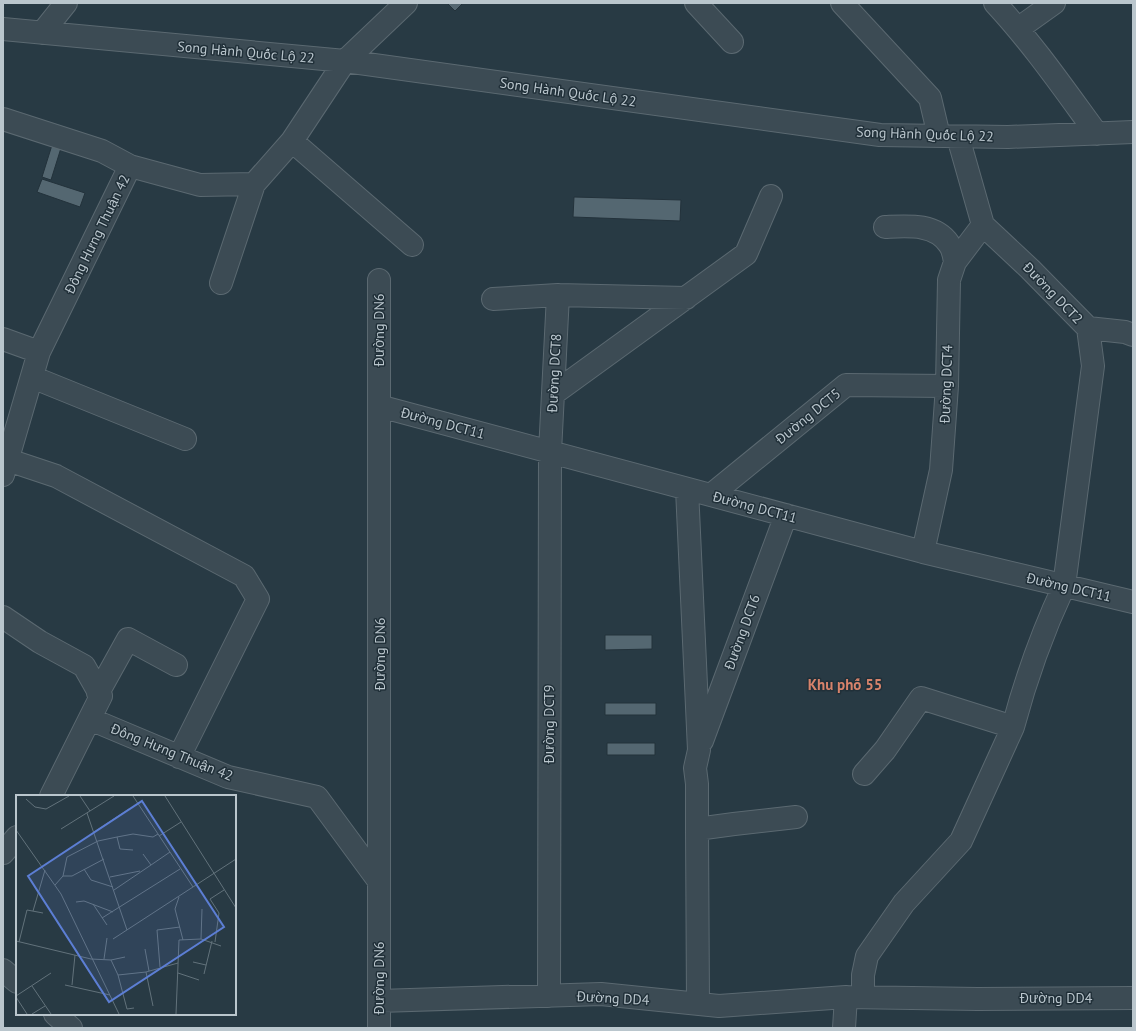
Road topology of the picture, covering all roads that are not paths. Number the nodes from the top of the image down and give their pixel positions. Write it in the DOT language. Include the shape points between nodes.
graph roads {
  1 [pos="66,3"];
  2 [pos="406,3"];
  3 [pos="696,3"];
  4 [pos="842,3"];
  5 [pos="995,3"];
  6 [pos="1054,3"];
  7 [pos="1019,28"];
  8 [pos="3,29"];
  9 [pos="42,33"];
  10 [pos="732,42"];
  11 [pos="345,61"];
  12 [pos="3,120"];
  13 [pos="1133,132"];
  14 [pos="1097,134"];
  15 [pos="948,136"];
  16 [pos="292,141"];
  17 [pos="130,166"];
  18 [pos="254,184"];
  19 [pos="771,196"];
  20 [pos="983,225"];
  21 [pos="885,226"];
  22 [pos="412,245"];
  23 [pos="955,262"];
  24 [pos="380,280"];
  25 [pos="221,283"];
  26 [pos="558,295"];
  27 [pos="686,298"];
  28 [pos="493,299"];
  29 [pos="1088,328"];
  30 [pos="1133,336"];
  31 [pos="3,339"];
  32 [pos="39,352"];
  33 [pos="32,376"];
  34 [pos="947,386"];
  35 [pos="553,394"];
  36 [pos="379,406"];
  37 [pos="11,419"];
  38 [pos="185,439"];
  39 [pos="550,452"];
  40 [pos="6,468"];
  41 [pos="687,489"];
  42 [pos="711,495"];
  43 [pos="786,515"];
  44 [pos="924,552"];
  45 [pos="1064,586"];
  46 [pos="1133,602"];
  47 [pos="3,617"];
  48 [pos="176,665"];
  49 [pos="98,693"];
  50 [pos="90,719"];
  51 [pos="1013,727"];
  52 [pos="699,750"];
  53 [pos="180,756"];
  54 [pos="864,774"];
  55 [pos="52,795"];
  56 [pos="796,817"];
  57 [pos="697,829"];
  58 [pos="16,838"];
  59 [pos="3,853"];
  60 [pos="378,880"];
  61 [pos="3,970"];
  62 [pos="16,981"];
  63 [pos="549,996"];
  64 [pos="855,997"];
  65 [pos="1133,998"];
  66 [pos="379,1001"];
  67 [pos="698,1004"];
  68 [pos="56,1015"];
  69 [pos="71,1028"];
  70 [pos="379,1028"];
  71 [pos="844,1028"];
  1 -- 9 [label="street"];
  2 -- 11 [label="street"];
  3 -- 10 [label="street"];
  4 -- 15 [label="street" via="930,98"];
  5 -- 7 [label="street"];
  6 -- 7 [label="street"];
  7 -- 14 [label="street"];
  8 -- 9 [label="street, Song Hành Quốc Lộ 22"];
  9 -- 11 [label="street, Song Hành Quốc Lộ 22"];
  11 -- 15 [label="street, Song Hành Quốc Lộ 22" via="880,135"];
  11 -- 16 [label="street"];
  12 -- 17 [label="street" via="102,151"];
  13 -- 14 [label="street, Song Hành Quốc Lộ 22"];
  14 -- 15 [label="street, Song Hành Quốc Lộ 22" via="1008,138"];
  15 -- 20 [label="street"];
  16 -- 18 [label="street"];
  16 -- 22 [label="street"];
  17 -- 18 [label="street, Đông Hưng Thuận 42" via="200,185"];
  17 -- 32 [label="street, Đông Hưng Thuận 42"];
  18 -- 25 [label="street"];
  19 -- 27 [label="street" via="746,254"];
  20 -- 23 [label="street, Đường DCT4"];
  20 -- 29 [label="street, Đường DCT2"];
  21 -- 23 [label="street" via="916,226 940,235 949,243"];
  23 -- 34 [label="street, Đường DCT4" via="949,280"];
  24 -- 36 [label="street, Đường DN6"];
  26 -- 27 [label="street"];
  26 -- 28 [label="street"];
  26 -- 35 [label="street, Đường DCT8"];
  27 -- 35 [label="street"];
  29 -- 30 [label="street" via="1125,332"];
  29 -- 45 [label="street, Đường DCT2" via="1093,366"];
  31 -- 32 [label="street"];
  32 -- 33 [label="street, Đông Hưng Thuận 42"];
  33 -- 37 [label="street, Đông Hưng Thuận 42"];
  33 -- 38 [label="street"];
  34 -- 42 [label="street, Đường DCT5" via="846,385"];
  34 -- 44 [label="street, Đường DCT4" via="941,470"];
  35 -- 39 [label="street, Đường DCT8"];
  36 -- 39 [label="street, Đường DCT11"];
  36 -- 60 [label="street, Đường DN6"];
  37 -- 40 [label="street, Đông Hưng Thuận 42"];
  39 -- 41 [label="street, Đường DCT11"];
  39 -- 63 [label="street, Đường DCT9"];
  40 -- 53 [label="street" via="56,476 244,576 258,599"];
  41 -- 42 [label="street, Đường DCT11"];
  41 -- 52 [label="street"];
  42 -- 43 [label="street, Đường DCT11"];
  43 -- 44 [label="street, Đường DCT11"];
  43 -- 52 [label="street, Đường DCT6"];
  44 -- 45 [label="street, Đường DCT11"];
  45 -- 46 [label="street, Đường DCT11"];
  45 -- 51 [label="street, Đường DCT2" via="1025,683"];
  47 -- 49 [label="street" via="40,642 84,666"];
  48 -- 49 [label="street" via="128,639"];
  49 -- 50 [label="street" via="101,696"];
  50 -- 53 [label="street, Đông Hưng Thuận 42"];
  50 -- 55 [label="street"];
  51 -- 54 [label="street" via="921,698 885,750"];
  51 -- 64 [label="street, Đường DCT2" via="961,841 904,903 867,956"];
  52 -- 57 [label="street" via="695,768"];
  53 -- 60 [label="street, Đông Hưng Thuận 42" via="228,777 317,797"];
  56 -- 57 [label="street"];
  57 -- 67 [label="street"];
  58 -- 59 [label="street"];
  60 -- 66 [label="street, Đường DN6"];
  61 -- 62 [label="street"];
  63 -- 66 [label="street, Đường DD4"];
  63 -- 67 [label="street, Đường DD4" via="600,994"];
  64 -- 65 [label="street, Đường DD4"];
  64 -- 67 [label="street, Đường DD4" via="719,1006"];
  64 -- 71 [label="street, Đường DCT2"];
  66 -- 70 [label="street, Đường DN6"];
  68 -- 69 [label="street"];
}
